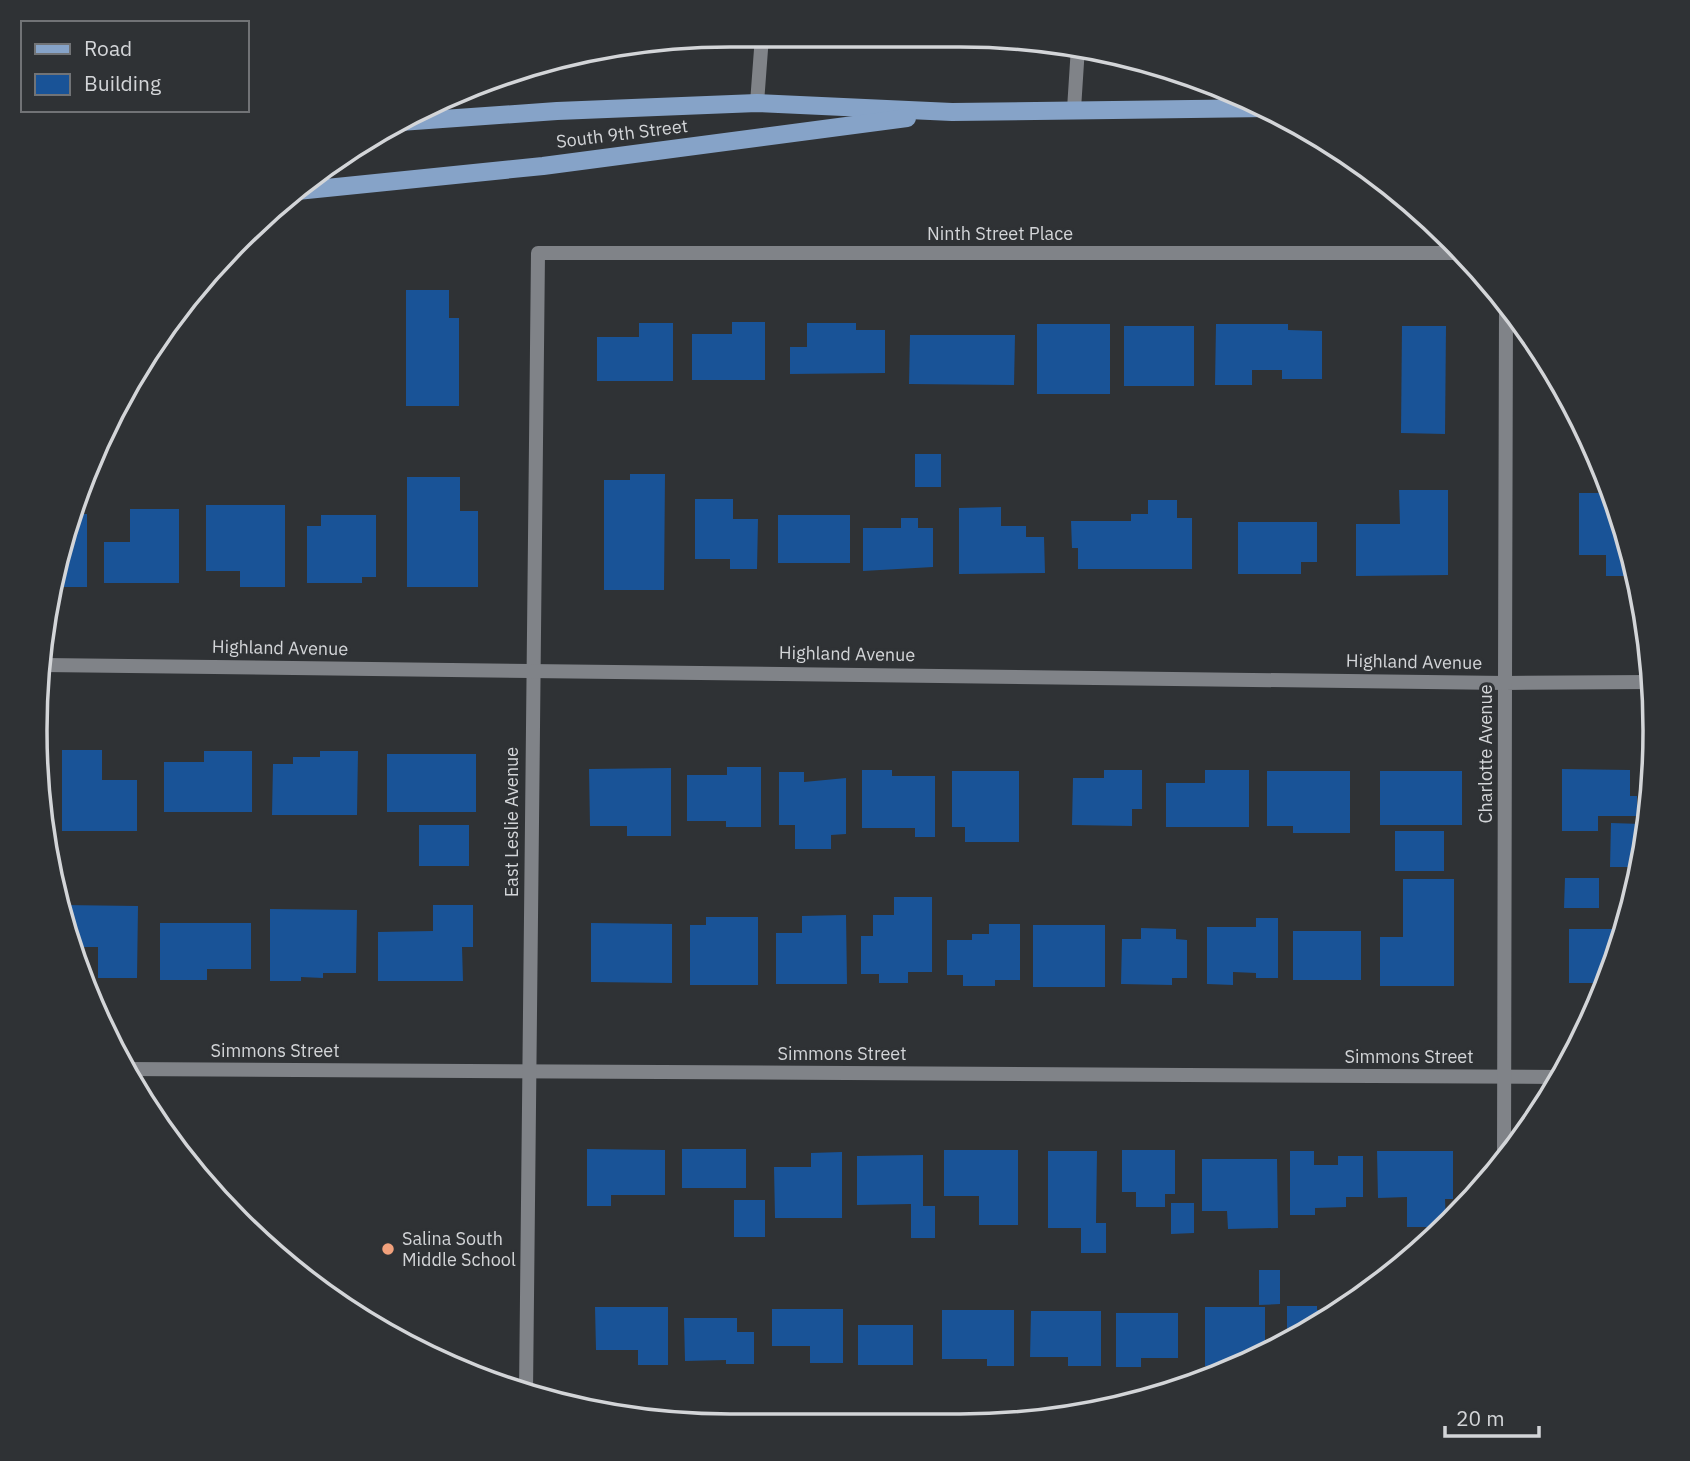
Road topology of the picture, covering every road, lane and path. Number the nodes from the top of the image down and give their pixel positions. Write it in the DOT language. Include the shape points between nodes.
graph roads {
  1 [pos="761,47"];
  2 [pos="1077,57"];
  3 [pos="757,103"];
  4 [pos="1241,108"];
  5 [pos="1073,109"];
  6 [pos="952,112"];
  7 [pos="424,120"];
  8 [pos="313,189"];
  9 [pos="538,253"];
  10 [pos="1448,253"];
  11 [pos="1506,320"];
  12 [pos="51,665"];
  13 [pos="532,669"];
  14 [pos="1641,682"];
  15 [pos="1505,683"];
  16 [pos="137,1069"];
  17 [pos="529,1072"];
  18 [pos="1504,1077"];
  19 [pos="1548,1077"];
  20 [pos="1504,1143"];
  21 [pos="526,1382"];
  1 -- 3 [label="street"];
  2 -- 5 [label="street"];
  3 -- 6 [label="main road, South 9th Street"];
  3 -- 7 [label="main road, South 9th Street"];
  4 -- 5 [label="main road, South 9th Street"];
  5 -- 6 [label="main road, South 9th Street"];
  6 -- 8 [label="main road, South 9th Street" via="543,166"];
  9 -- 10 [label="street, Ninth Street Place"];
  9 -- 13 [label="street, East Leslie Avenue"];
  11 -- 15 [label="street, Charlotte Avenue"];
  12 -- 13 [label="street, Highland Avenue"];
  13 -- 15 [label="street, Highland Avenue"];
  13 -- 17 [label="street, East Leslie Avenue"];
  14 -- 15 [label="street, Highland Avenue"];
  15 -- 18 [label="street, Charlotte Avenue"];
  16 -- 17 [label="street, Simmons Street"];
  17 -- 18 [label="street, Simmons Street"];
  17 -- 21 [label="street, East Leslie Avenue"];
  18 -- 19 [label="street, Simmons Street"];
  18 -- 20 [label="street, Charlotte Avenue"];
}
